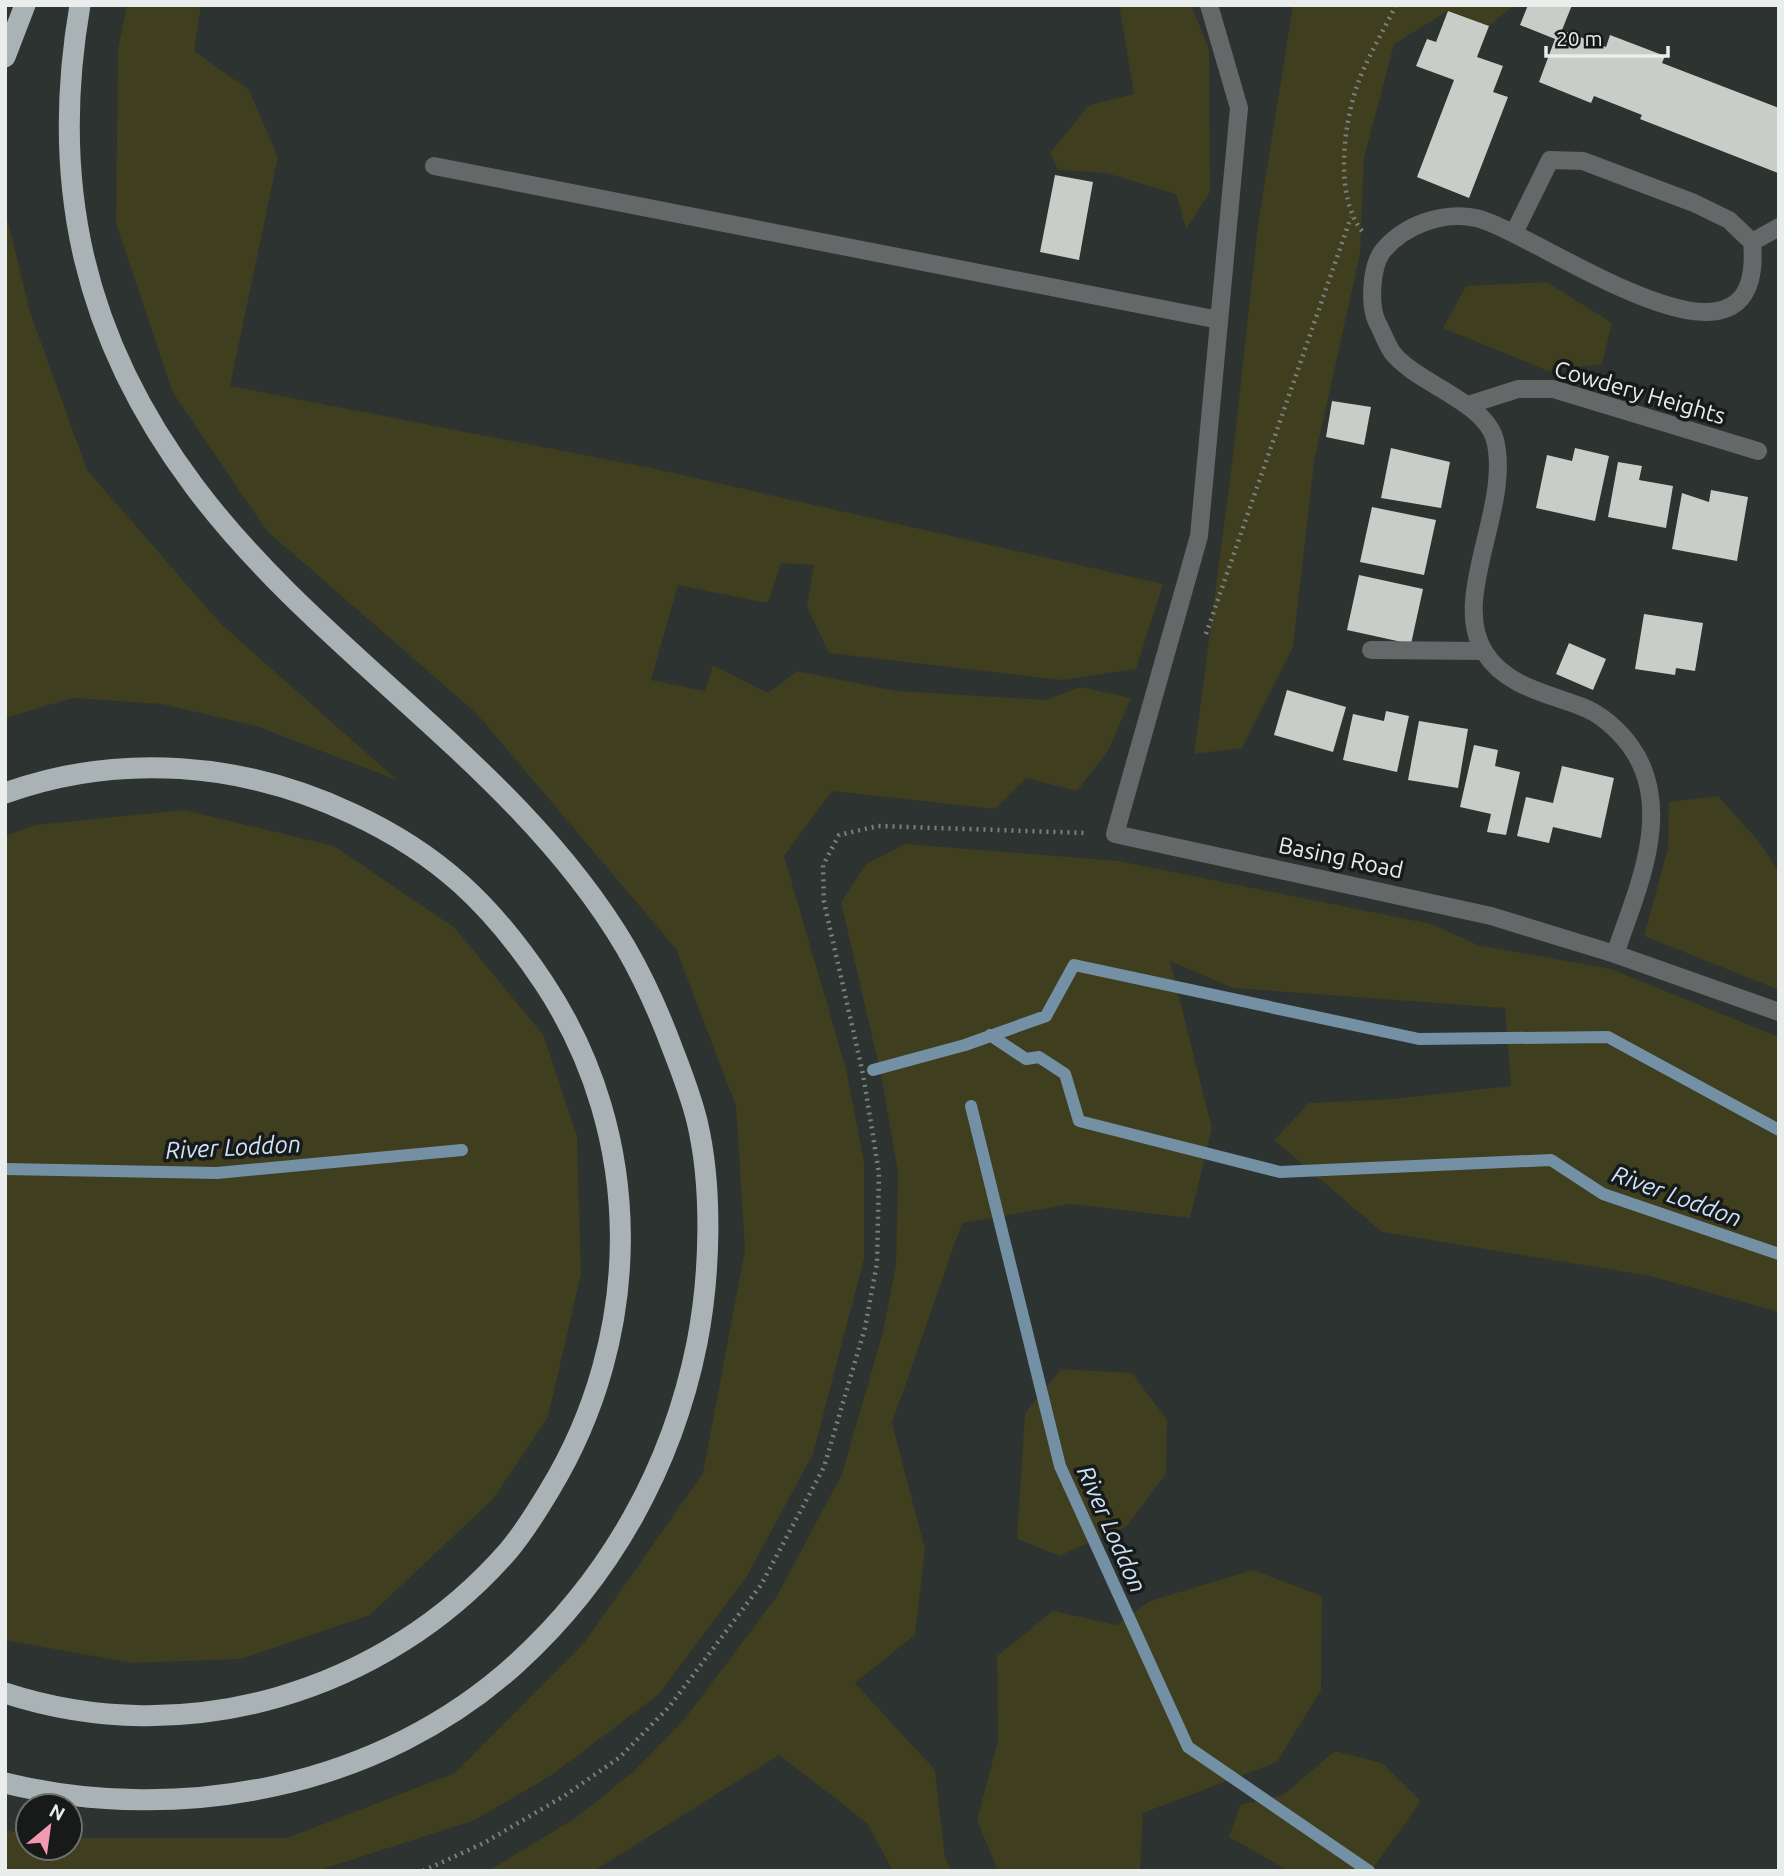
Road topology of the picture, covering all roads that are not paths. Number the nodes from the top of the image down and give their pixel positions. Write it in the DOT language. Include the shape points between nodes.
graph roads {
  1 [pos="25,5"];
  2 [pos="80,5"];
  3 [pos="1209,5"];
  4 [pos="5,57"];
  5 [pos="434,166"];
  6 [pos="1779,227"];
  7 [pos="1515,231"];
  8 [pos="1752,242"];
  9 [pos="1219,320"];
  10 [pos="1468,405"];
  11 [pos="1758,451"];
  12 [pos="1371,650"];
  13 [pos="1483,651"];
  14 [pos="5,793"];
  15 [pos="1615,954"];
  16 [pos="1779,1012"];
  17 [pos="5,1693"];
  18 [pos="5,1783"];
  1 -- 4 [label="highway"];
  2 -- 18 [label="highway" via="69,83 70,184 90,282 109,339 133,389 194,485 260,563 498,790 587,891 624,944 664,1026 698,1124 707,1254 703,1314 690,1375 664,1457 636,1514 593,1581 496,1682 401,1741 343,1766 268,1788 165,1802 55,1795"];
  3 -- 9 [label="street" via="1239,108"];
  5 -- 9 [label="street"];
  6 -- 8 [label="street"];
  7 -- 8 [label="street" via="1550,160 1583,161 1694,203 1729,220"];
  7 -- 8 [label="street" via="1625,289 1704,314 1728,309 1747,292 1754,269"];
  7 -- 10 [label="street" via="1474,218 1437,218 1399,234 1380,255 1373,284 1374,315 1392,353"];
  9 -- 15 [label="street, Basing Road" via="1199,536 1115,834 1491,916"];
  10 -- 11 [label="street, Cowdery Heights" via="1518,389 1553,389"];
  10 -- 13 [label="street" via="1494,435 1500,468 1473,617"];
  12 -- 13 [label="street"];
  13 -- 15 [label="street" via="1505,676 1585,707 1621,732 1643,764 1653,805 1643,870"];
  14 -- 17 [label="highway" via="75,773 123,768 222,772 330,803 385,829 440,864 485,904 523,951 580,1048 601,1098 611,1138 623,1233 613,1326 584,1425 562,1470 510,1549 435,1618 347,1674 241,1708 139,1717 31,1702"];
  15 -- 16 [label="street, Basing Road"];
}
